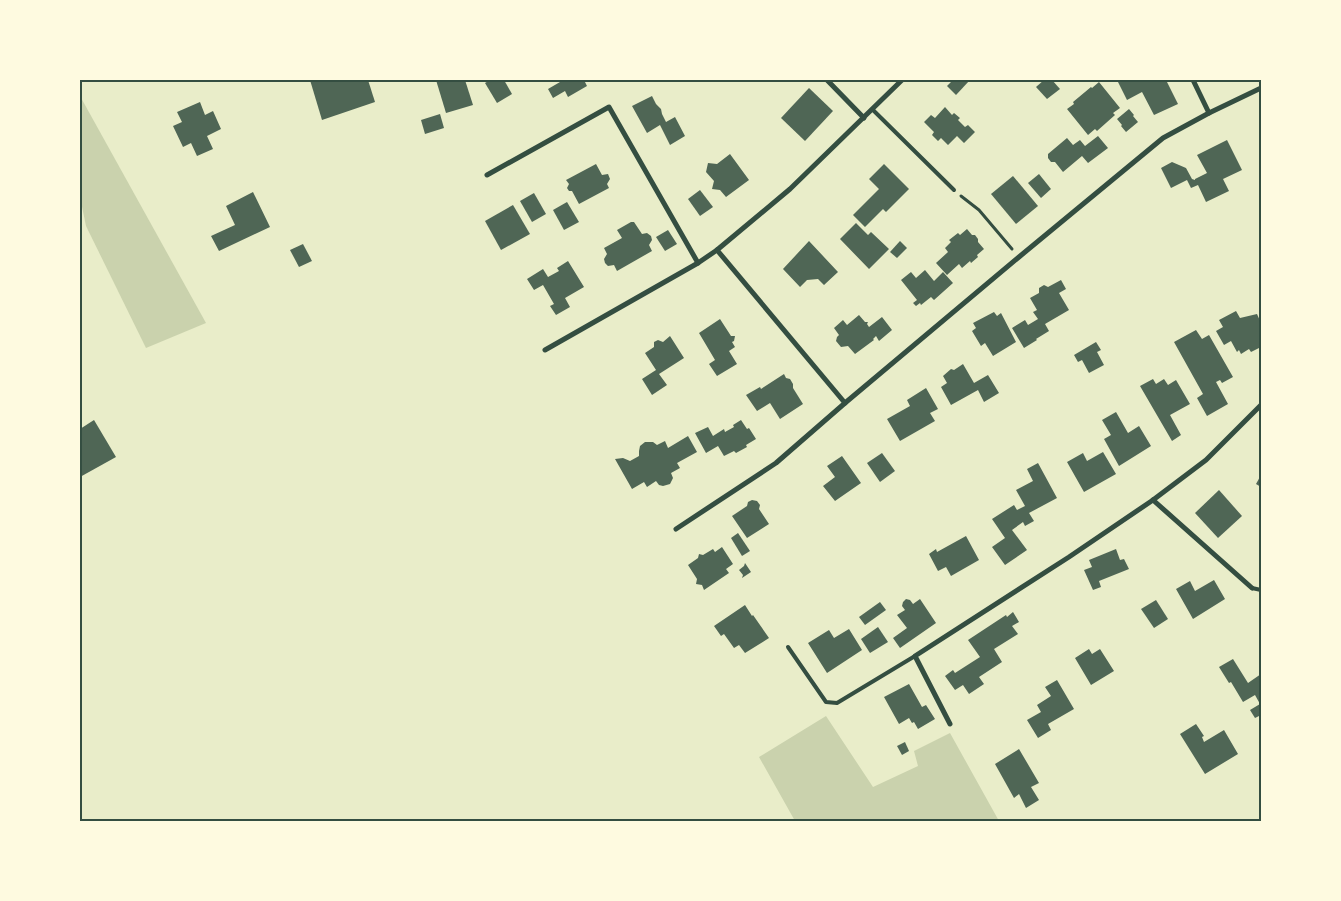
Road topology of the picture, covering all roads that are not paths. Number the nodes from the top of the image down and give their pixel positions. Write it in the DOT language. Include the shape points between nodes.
graph roads {
  1 [pos="827,80"];
  2 [pos="902,80"];
  3 [pos="1193,80"];
  4 [pos="1261,88"];
  5 [pos="873,110"];
  6 [pos="1209,112"];
  7 [pos="864,118"];
  8 [pos="487,175"];
  9 [pos="954,190"];
  10 [pos="717,250"];
  11 [pos="698,263"];
  12 [pos="546,350"];
  13 [pos="845,403"];
  14 [pos="1261,405"];
  15 [pos="1153,500"];
  16 [pos="676,529"];
  17 [pos="1252,588"];
  18 [pos="1261,590"];
  19 [pos="788,646"];
  20 [pos="915,656"];
  21 [pos="950,724"];
  1 -- 7 [label="street"];
  2 -- 5 [label="street"];
  3 -- 6 [label="street"];
  4 -- 6 [label="street"];
  5 -- 7 [label="street"];
  5 -- 9 [label="lane"];
  6 -- 13 [label="street" via="1163,138"];
  7 -- 10 [label="street" via="790,189"];
  8 -- 11 [label="street" via="609,107"];
  10 -- 11 [label="street"];
  10 -- 13 [label="street"];
  11 -- 12 [label="street"];
  13 -- 16 [label="street" via="776,463"];
  14 -- 15 [label="street" via="1206,460"];
  15 -- 17 [label="street"];
  15 -- 20 [label="street"];
  17 -- 18 [label="lane"];
  19 -- 20 [label="lane" via="826,702 837,703"];
  20 -- 21 [label="street"];
}
